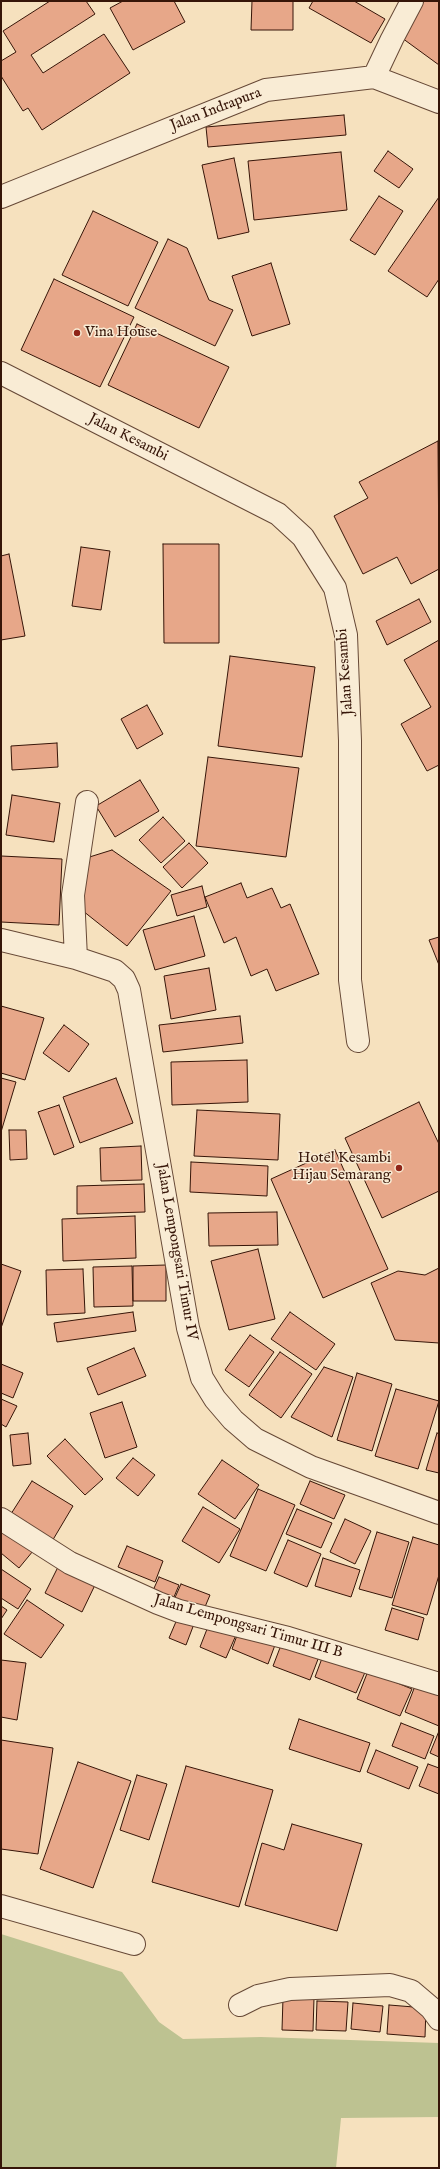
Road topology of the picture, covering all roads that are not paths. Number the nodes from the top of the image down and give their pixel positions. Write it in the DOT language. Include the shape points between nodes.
graph roads {
  1 [pos="412,1"];
  2 [pos="374,77"];
  3 [pos="439,102"];
  4 [pos="1,197"];
  5 [pos="1,373"];
  6 [pos="87,802"];
  7 [pos="1,940"];
  8 [pos="76,958"];
  9 [pos="358,1041"];
  10 [pos="439,1513"];
  11 [pos="1,1520"];
  12 [pos="439,1684"];
  13 [pos="1,1906"];
  14 [pos="134,1944"];
  15 [pos="240,2006"];
  16 [pos="439,2019"];
  1 -- 2 [label="street"];
  2 -- 3 [label="street, Jalan Indrapura"];
  2 -- 4 [label="street, Jalan Indrapura" via="266,90"];
  5 -- 9 [label="street, Jalan Kesambi" via="278,514 303,537 334,588 346,635 350,741 350,980"];
  6 -- 8 [label="street" via="73,896"];
  7 -- 8 [label="street, Jalan Lempongsari Timur IV"];
  8 -- 10 [label="street, Jalan Lempongsari Timur IV" via="115,971 124,979 129,990 188,1328 205,1384 232,1420 255,1439 311,1467"];
  11 -- 12 [label="street, Jalan Lempongsari Timur III B" via="70,1563 179,1611 288,1638"];
  13 -- 14 [label="street"];
  15 -- 16 [label="street" via="258,1996 290,1989 390,1985 411,1991 431,2008"];
}
